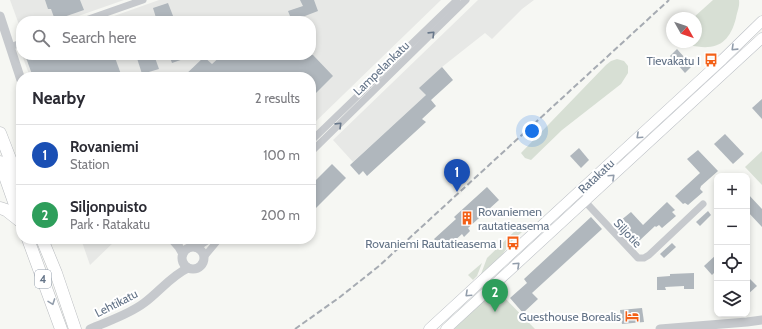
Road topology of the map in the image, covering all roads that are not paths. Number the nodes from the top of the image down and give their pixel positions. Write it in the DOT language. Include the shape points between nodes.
graph roads {
  1 [pos="142,0"];
  2 [pos="457,0"];
  3 [pos="466,0"];
  4 [pos="0,16"];
  5 [pos="97,16"];
  6 [pos="762,21"];
  7 [pos="762,38"];
  8 [pos="16,45"];
  9 [pos="10,47"];
  10 [pos="18,72"];
  11 [pos="0,133"];
  12 [pos="316,135"];
  13 [pos="316,147"];
  14 [pos="0,162"];
  15 [pos="13,167"];
  16 [pos="16,171"];
  17 [pos="16,174"];
  18 [pos="577,193"];
  19 [pos="585,202"];
  20 [pos="704,204"];
  21 [pos="1,208"];
  22 [pos="16,208"];
  23 [pos="16,218"];
  24 [pos="30,244"];
  25 [pos="45,244"];
  26 [pos="177,244"];
  27 [pos="185,244"];
  28 [pos="200,244"];
  29 [pos="215,244"];
  30 [pos="194,247"];
  31 [pos="182,256"];
  32 [pos="204,257"];
  33 [pos="188,268"];
  34 [pos="169,281"];
  35 [pos="762,320"];
  36 [pos="59,324"];
  37 [pos="75,329"];
  38 [pos="90,329"];
  39 [pos="429,329"];
  40 [pos="446,329"];
  41 [pos="660,329"];
  1 -- 5 [label="street"];
  2 -- 12 [label="street, Lampelankatu"];
  13 -- 3 [label="street, Lampelankatu, one-way"];
  4 -- 9 [label="street"];
  6 -- 18 [label="main road, Ratakatu, one-way"];
  19 -- 7 [label="main road, Ratakatu, one-way"];
  8 -- 9 [label="street"];
  9 -- 10 [label="street"];
  11 -- 15 [label="highway"];
  14 -- 22 [label="highway"];
  15 -- 16 [label="highway"];
  15 -- 17 [label="highway"];
  18 -- 19 [label="street, Siljotie"];
  18 -- 39 [label="main road, Ratakatu, one-way"];
  19 -- 20 [label="street, Siljotie" via="635,256 640,258 649,255"];
  40 -- 19 [label="main road, Ratakatu, one-way"];
  21 -- 23 [label="highway"];
  24 -- 36 [label="highway, 4, one-way"];
  25 -- 37 [label="highway, 4"];
  26 -- 31 [label="street"];
  27 -- 30 [label="street"];
  28 -- 30 [label="street"];
  29 -- 32 [label="street"];
  30 -- 31 [label="street" via="188,248"];
  30 -- 32 [label="street" via="201,251"];
  31 -- 33 [label="street" via="183,264"];
  31 -- 34 [label="street, Lehtikatu"];
  32 -- 33 [label="street" via="199,267"];
  33 -- 34 [label="street, Lehtikatu"];
  34 -- 38 [label="street, Lehtikatu" via="138,308"];
  35 -- 41 [label="street"];
}
